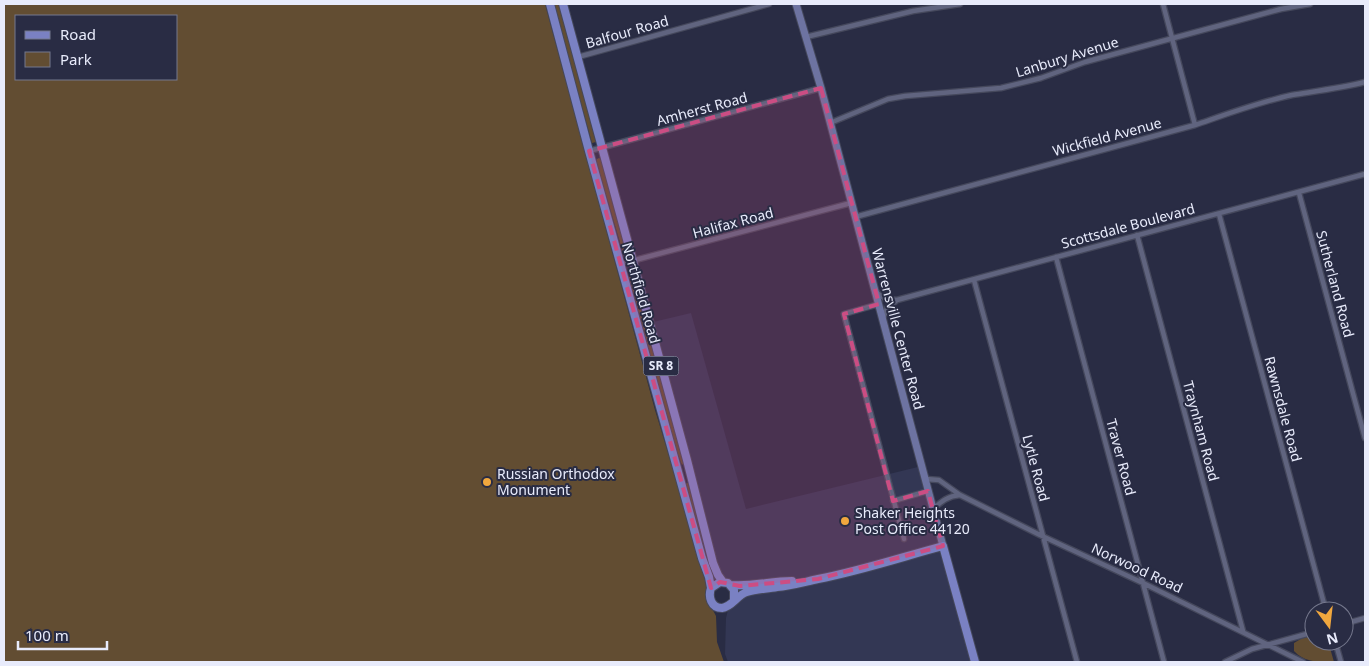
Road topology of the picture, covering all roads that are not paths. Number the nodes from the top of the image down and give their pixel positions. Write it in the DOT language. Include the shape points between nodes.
graph roads {
  1 [pos="550,4"];
  2 [pos="563,4"];
  3 [pos="769,4"];
  4 [pos="796,4"];
  5 [pos="960,4"];
  6 [pos="1163,4"];
  7 [pos="1310,4"];
  8 [pos="806,37"];
  9 [pos="1172,38"];
  10 [pos="578,57"];
  11 [pos="1365,82"];
  12 [pos="821,88"];
  13 [pos="830,123"];
  14 [pos="1195,125"];
  15 [pos="602,148"];
  16 [pos="589,151"];
  17 [pos="1365,174"];
  18 [pos="1300,193"];
  19 [pos="851,203"];
  20 [pos="1219,214"];
  21 [pos="855,217"];
  22 [pos="1137,235"];
  23 [pos="1056,258"];
  24 [pos="633,261"];
  25 [pos="620,264"];
  26 [pos="974,280"];
  27 [pos="875,292"];
  28 [pos="897,300"];
  29 [pos="879,304"];
  30 [pos="883,319"];
  31 [pos="1365,438"];
  32 [pos="926,479"];
  33 [pos="928,491"];
  34 [pos="960,495"];
  35 [pos="893,501"];
  36 [pos="933,509"];
  37 [pos="1043,536"];
  38 [pos="904,539"];
  39 [pos="943,546"];
  40 [pos="807,581"];
  41 [pos="1143,582"];
  42 [pos="727,584"];
  43 [pos="711,588"];
  44 [pos="734,600"];
  45 [pos="1323,601"];
  46 [pos="1243,632"];
  47 [pos="1304,635"];
  48 [pos="1266,645"];
  49 [pos="975,662"];
  50 [pos="1077,662"];
  51 [pos="1164,662"];
  52 [pos="1225,662"];
  53 [pos="1303,662"];
  1 -- 16 [label="main road, Northfield Road / SR 8"];
  2 -- 10 [label="main road, Northfield Road / SR 8"];
  3 -- 10 [label="street, Balfour Road"];
  4 -- 8 [label="main road, Warrensville Center Road"];
  5 -- 8 [label="street" via="913,11"];
  6 -- 9 [label="street"];
  7 -- 9 [label="street, Lanbury Avenue"];
  8 -- 12 [label="main road, Warrensville Center Road"];
  9 -- 13 [label="street, Lanbury Avenue" via="1001,88 888,99"];
  9 -- 14 [label="street"];
  10 -- 15 [label="main road, Northfield Road / SR 8"];
  11 -- 14 [label="street, Wickfield Avenue" via="1292,96"];
  12 -- 13 [label="main road, Warrensville Center Road"];
  12 -- 15 [label="street, Amherst Road"];
  13 -- 19 [label="main road, Warrensville Center Road"];
  14 -- 21 [label="street, Wickfield Avenue"];
  15 -- 16 [label="street, Amherst Road"];
  15 -- 24 [label="main road, Northfield Road / SR 8"];
  16 -- 25 [label="main road, Northfield Road / SR 8"];
  17 -- 18 [label="street, Scottsdale Boulevard"];
  18 -- 20 [label="street, Scottsdale Boulevard"];
  18 -- 31 [label="street, Sutherland Road"];
  19 -- 21 [label="main road, Warrensville Center Road"];
  19 -- 24 [label="street, Halifax Road"];
  20 -- 22 [label="street, Scottsdale Boulevard"];
  20 -- 45 [label="street, Rawnsdale Road"];
  21 -- 27 [label="main road, Warrensville Center Road"];
  22 -- 23 [label="street, Scottsdale Boulevard"];
  22 -- 46 [label="street, Traynham Road"];
  23 -- 26 [label="street, Scottsdale Boulevard"];
  23 -- 41 [label="street, Traver Road"];
  24 -- 25 [label="street, Halifax Road"];
  24 -- 42 [label="main road, Northfield Road / SR 8" via="713,563"];
  25 -- 43 [label="main road, Northfield Road / SR 8"];
  26 -- 28 [label="street, Scottsdale Boulevard"];
  26 -- 37 [label="street, Lytle Road"];
  27 -- 28 [label="street" via="885,299"];
  27 -- 29 [label="main road, Warrensville Center Road"];
  28 -- 30 [label="street" via="887,308"];
  29 -- 30 [label="main road, Warrensville Center Road"];
  29 -- 35 [label="street" via="844,314"];
  30 -- 32 [label="main road, Warrensville Center Road"];
  32 -- 33 [label="main road, Warrensville Center Road"];
  32 -- 34 [label="street, Norwood Road" via="939,480"];
  33 -- 35 [label="street"];
  33 -- 36 [label="main road, Warrensville Center Road"];
  34 -- 36 [label="street" via="945,498"];
  34 -- 37 [label="street, Norwood Road"];
  35 -- 38 [label="street"];
  36 -- 39 [label="main road, Warrensville Center Road"];
  37 -- 41 [label="street, Norwood Road"];
  37 -- 50 [label="street, Lytle Road"];
  39 -- 40 [label="main road, SR 8"];
  39 -- 49 [label="main road, Warrensville Center Road"];
  40 -- 42 [label="main road, SR 8" via="742,586"];
  40 -- 44 [label="main road, SR 8" via="748,592"];
  41 -- 46 [label="street, Norwood Road"];
  41 -- 51 [label="street, Traver Road"];
  42 -- 43 [label="main road" via="717,583"];
  42 -- 44 [label="main road" via="734,590"];
  43 -- 44 [label="main road, SR 8" via="710,598 718,607 729,606"];
  46 -- 48 [label="street, Norwood Road"];
  47 -- 48 [label="street"];
  48 -- 52 [label="street"];
  48 -- 53 [label="street, Norwood Road"];
}
